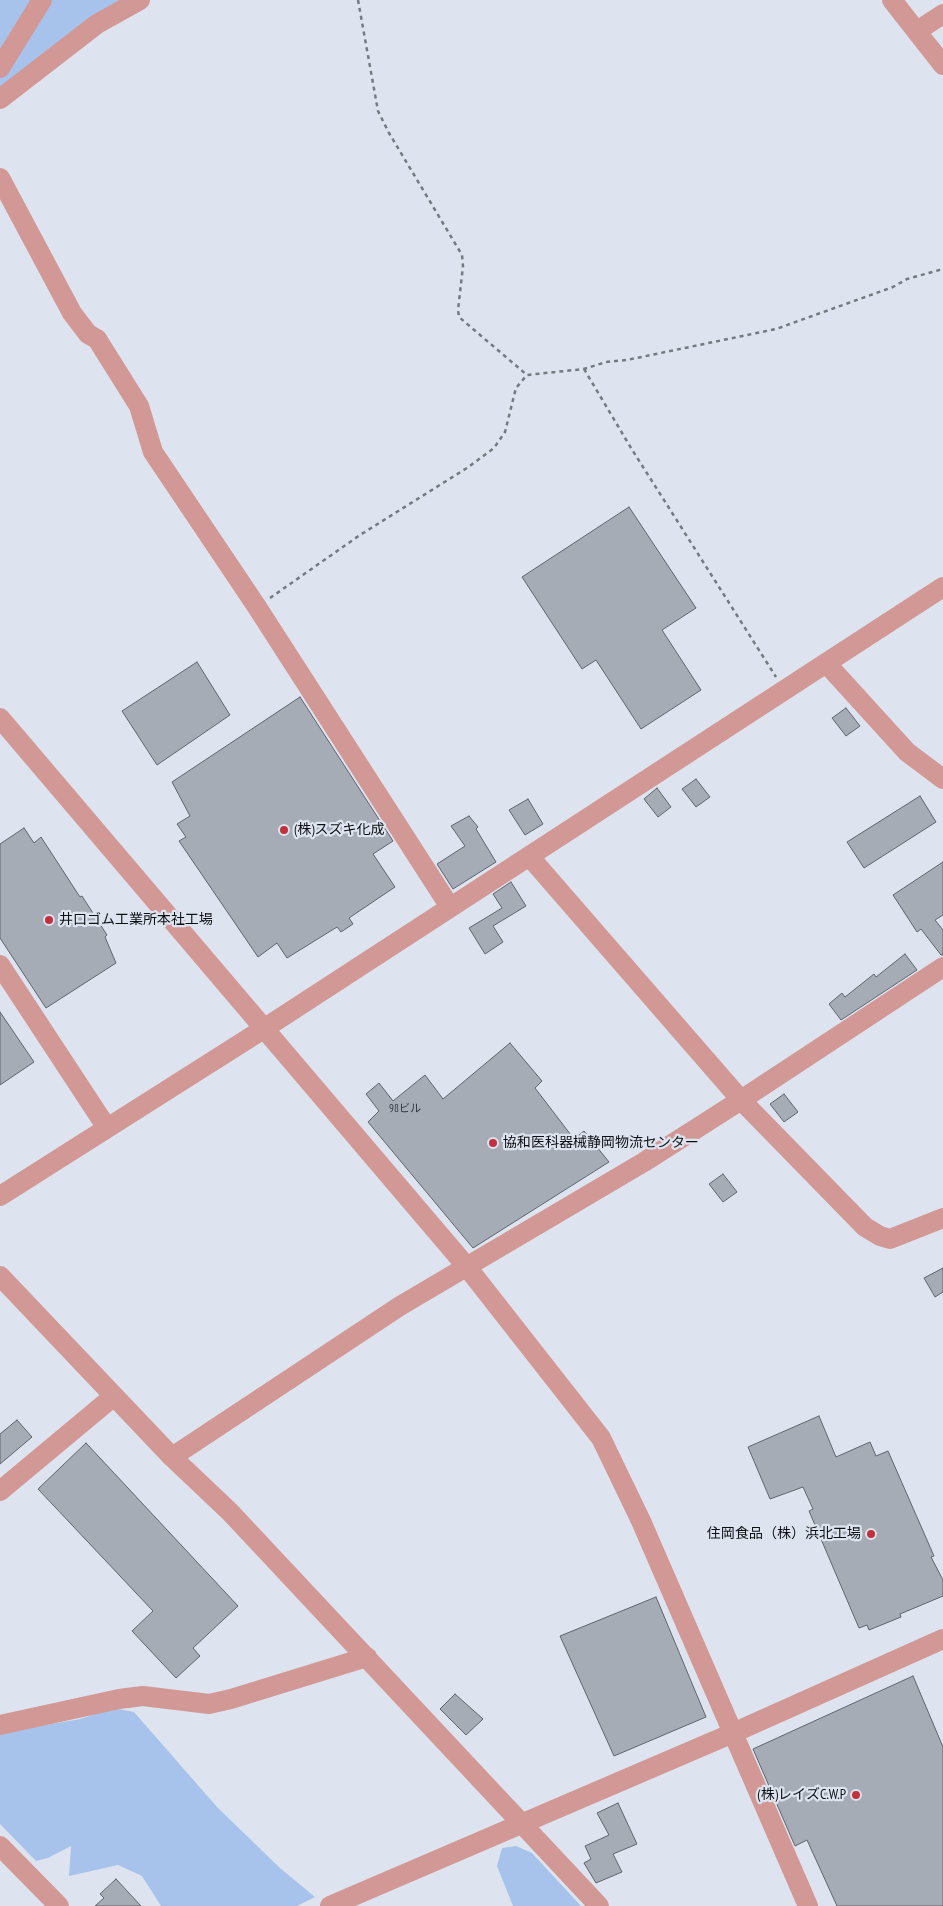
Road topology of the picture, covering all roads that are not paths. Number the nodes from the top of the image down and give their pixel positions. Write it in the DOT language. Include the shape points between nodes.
graph roads {
  1 [pos="42,0"];
  2 [pos="140,0"];
  3 [pos="892,0"];
  4 [pos="943,14"];
  5 [pos="917,31"];
  6 [pos="943,65"];
  7 [pos="0,68"];
  8 [pos="0,100"];
  9 [pos="0,178"];
  10 [pos="943,588"];
  11 [pos="826,663"];
  12 [pos="0,718"];
  13 [pos="943,779"];
  14 [pos="528,856"];
  15 [pos="450,907"];
  16 [pos="0,965"];
  17 [pos="943,967"];
  18 [pos="265,1028"];
  19 [pos="741,1100"];
  20 [pos="107,1128"];
  21 [pos="0,1196"];
  22 [pos="943,1218"];
  23 [pos="466,1267"];
  24 [pos="0,1276"];
  25 [pos="114,1396"];
  26 [pos="172,1457"];
  27 [pos="0,1491"];
  28 [pos="943,1639"];
  29 [pos="367,1657"];
  30 [pos="0,1725"];
  31 [pos="733,1732"];
  32 [pos="522,1824"];
  33 [pos="0,1846"];
  34 [pos="59,1906"];
  35 [pos="330,1906"];
  36 [pos="599,1906"];
  37 [pos="808,1906"];
  1 -- 7 [label="street"];
  2 -- 8 [label="street" via="97,24"];
  3 -- 5 [label="street"];
  4 -- 5 [label="street"];
  5 -- 6 [label="street"];
  9 -- 15 [label="street" via="72,313 88,334 97,339 139,406 153,452 258,607"];
  10 -- 11 [label="street"];
  11 -- 13 [label="street" via="907,752"];
  11 -- 14 [label="street"];
  12 -- 18 [label="street"];
  14 -- 15 [label="street"];
  14 -- 19 [label="street"];
  15 -- 18 [label="street"];
  16 -- 20 [label="street"];
  17 -- 19 [label="street"];
  18 -- 20 [label="street"];
  18 -- 23 [label="street"];
  19 -- 22 [label="street" via="865,1226 880,1236 895,1238"];
  19 -- 23 [label="street" via="644,1162"];
  20 -- 21 [label="street"];
  23 -- 26 [label="street" via="400,1306"];
  23 -- 31 [label="street" via="601,1438"];
  24 -- 25 [label="street"];
  25 -- 26 [label="street"];
  25 -- 27 [label="street"];
  26 -- 29 [label="street" via="230,1512"];
  28 -- 31 [label="street"];
  29 -- 30 [label="street" via="209,1704 143,1696"];
  29 -- 32 [label="street"];
  31 -- 32 [label="street"];
  31 -- 37 [label="street"];
  32 -- 35 [label="street"];
  32 -- 36 [label="street"];
  33 -- 34 [label="street"];
}
